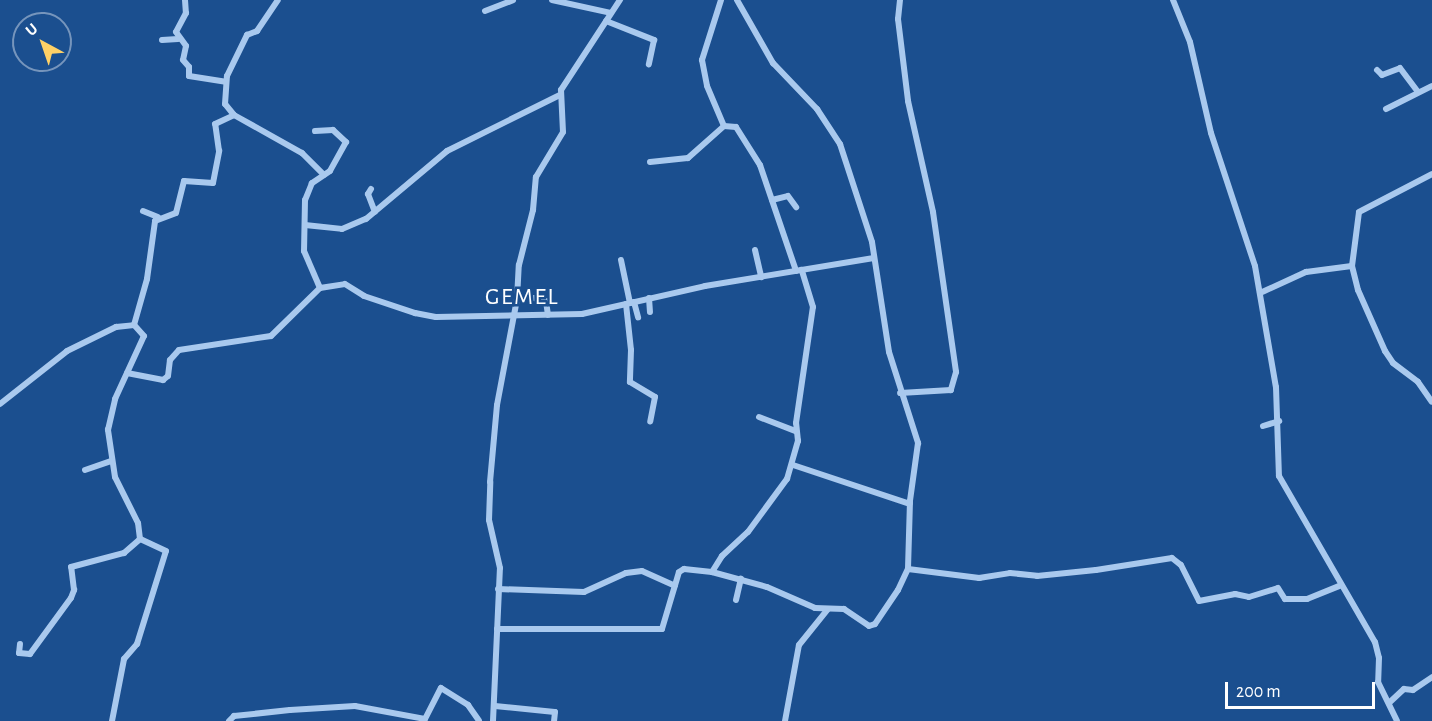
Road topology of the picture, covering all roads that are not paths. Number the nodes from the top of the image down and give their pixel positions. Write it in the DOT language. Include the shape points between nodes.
graph roads {
  1 [pos="185,0"];
  2 [pos="278,0"];
  3 [pos="513,0"];
  4 [pos="552,0"];
  5 [pos="620,0"];
  6 [pos="721,0"];
  7 [pos="737,0"];
  8 [pos="900,0"];
  9 [pos="1173,0"];
  10 [pos="484,12"];
  11 [pos="611,13"];
  12 [pos="606,21"];
  13 [pos="162,39"];
  14 [pos="178,39"];
  15 [pos="649,64"];
  16 [pos="1377,70"];
  17 [pos="226,82"];
  18 [pos="1432,86"];
  19 [pos="1418,92"];
  20 [pos="560,94"];
  21 [pos="1386,109"];
  22 [pos="234,115"];
  23 [pos="724,126"];
  24 [pos="315,131"];
  25 [pos="650,162"];
  26 [pos="1432,174"];
  27 [pos="324,175"];
  28 [pos="371,189"];
  29 [pos="772,200"];
  30 [pos="796,207"];
  31 [pos="143,211"];
  32 [pos="375,212"];
  33 [pos="158,218"];
  34 [pos="305,225"];
  35 [pos="755,250"];
  36 [pos="874,258"];
  37 [pos="621,260"];
  38 [pos="1352,266"];
  39 [pos="799,270"];
  40 [pos="760,277"];
  41 [pos="320,288"];
  42 [pos="1260,293"];
  43 [pos="534,298"];
  44 [pos="649,298"];
  45 [pos="630,303"];
  46 [pos="650,312"];
  47 [pos="515,315"];
  48 [pos="548,315"];
  49 [pos="638,317"];
  50 [pos="134,325"];
  51 [pos="127,372"];
  52 [pos="900,393"];
  53 [pos="1432,402"];
  54 [pos="0,404"];
  55 [pos="759,417"];
  56 [pos="1278,421"];
  57 [pos="650,422"];
  58 [pos="1263,426"];
  59 [pos="796,431"];
  60 [pos="111,461"];
  61 [pos="793,465"];
  62 [pos="86,470"];
  63 [pos="910,504"];
  64 [pos="140,539"];
  65 [pos="908,569"];
  66 [pos="712,572"];
  67 [pos="741,579"];
  68 [pos="675,586"];
  69 [pos="1339,586"];
  70 [pos="498,589"];
  71 [pos="736,600"];
  72 [pos="828,609"];
  73 [pos="497,628"];
  74 [pos="21,644"];
  75 [pos="1432,677"];
  76 [pos="1390,702"];
  77 [pos="495,706"];
  78 [pos="112,721"];
  79 [pos="229,721"];
  80 [pos="479,721"];
  81 [pos="493,721"];
  82 [pos="554,721"];
  83 [pos="785,721"];
  84 [pos="1397,721"];
  1 -- 14 [label="street" via="186,13 176,32"];
  2 -- 17 [label="street" via="256,31 245,36"];
  3 -- 10 [label="street"];
  4 -- 11 [label="street"];
  5 -- 11 [label="street"];
  6 -- 23 [label="street" via="702,60 707,86"];
  7 -- 36 [label="street" via="773,63 817,109 840,144"];
  8 -- 52 [label="street" via="898,19 908,101 933,212 956,372 951,390"];
  9 -- 42 [label="street" via="1190,42 1211,133 1242,220"];
  11 -- 12 [label="street"];
  12 -- 15 [label="street" via="654,40"];
  12 -- 20 [label="street"];
  13 -- 14 [label="street"];
  14 -- 17 [label="street" via="186,46 183,60 189,67 190,78"];
  16 -- 19 [label="street" via="1382,75 1400,68"];
  17 -- 22 [label="street" via="225,105"];
  18 -- 19 [label="street"];
  19 -- 21 [label="street"];
  20 -- 32 [label="street" via="447,151"];
  20 -- 47 [label="street" via="564,129 536,177 533,210 519,265"];
  22 -- 27 [label="street" via="302,153"];
  22 -- 33 [label="street" via="216,124 219,151 213,183 185,180 176,213"];
  23 -- 25 [label="street" via="688,158"];
  23 -- 29 [label="street" via="735,127 751,148"];
  24 -- 27 [label="street" via="333,130 346,141"];
  26 -- 38 [label="street" via="1359,212"];
  27 -- 34 [label="street" via="315,179 307,193"];
  28 -- 32 [label="street" via="368,194"];
  29 -- 30 [label="street" via="789,196"];
  29 -- 39 [label="street"];
  31 -- 33 [label="street"];
  32 -- 34 [label="street" via="342,229"];
  33 -- 50 [label="street"];
  34 -- 41 [label="street" via="306,257"];
  35 -- 40 [label="street"];
  36 -- 39 [label="street"];
  36 -- 52 [label="street" via="888,352"];
  37 -- 45 [label="street"];
  38 -- 42 [label="street" via="1306,272"];
  38 -- 53 [label="street" via="1358,290 1385,351 1393,363 1418,382"];
  39 -- 40 [label="street"];
  39 -- 59 [label="street" via="813,307"];
  40 -- 44 [label="street"];
  41 -- 47 [label="street" via="345,284 364,296 436,317"];
  41 -- 51 [label="street" via="271,336 179,350 170,360 168,376 163,380"];
  42 -- 56 [label="street"];
  43 -- 48 [label="street" via="546,301"];
  44 -- 45 [label="street"];
  44 -- 46 [label="street"];
  45 -- 48 [label="street" via="599,311"];
  45 -- 49 [label="street"];
  45 -- 57 [label="street" via="630,382 655,397"];
  47 -- 48 [label="street"];
  47 -- 70 [label="street" via="497,405 490,482 489,520 500,568"];
  50 -- 51 [label="street" via="144,336"];
  50 -- 54 [label="street" via="116,327 67,351"];
  51 -- 60 [label="street" via="111,412"];
  52 -- 63 [label="street" via="918,443"];
  55 -- 59 [label="street"];
  56 -- 58 [label="street"];
  56 -- 69 [label="street" via="1280,481 1308,522"];
  59 -- 61 [label="street"];
  60 -- 62 [label="street"];
  60 -- 64 [label="street" via="138,523"];
  61 -- 63 [label="street"];
  61 -- 66 [label="street" via="748,532 722,556"];
  63 -- 65 [label="street"];
  64 -- 74 [label="street" via="124,553 71,567 68,571 74,590 70,597 30,654 19,653"];
  64 -- 78 [label="street" via="166,551 137,644 124,659"];
  65 -- 69 [label="street" via="980,578 1010,573 1037,576 1172,558 1181,565 1199,601 1235,594 1249,597 1278,588 1285,599 1307,599"];
  65 -- 72 [label="street" via="873,626 864,625 844,609"];
  66 -- 67 [label="street"];
  66 -- 68 [label="street" via="683,569"];
  67 -- 71 [label="street"];
  67 -- 72 [label="street"];
  68 -- 70 [label="street" via="642,571 626,573 584,592"];
  68 -- 73 [label="street" via="667,623 660,629"];
  69 -- 76 [label="street" via="1378,649 1378,682"];
  70 -- 73 [label="street"];
  72 -- 83 [label="street" via="799,645"];
  73 -- 77 [label="street"];
  75 -- 76 [label="street" via="1413,690 1404,689"];
  76 -- 84 [label="street"];
  77 -- 81 [label="street"];
  77 -- 82 [label="street" via="555,712"];
  79 -- 80 [label="street" via="234,717 291,710 355,706 426,718 441,688 468,705"];
}
